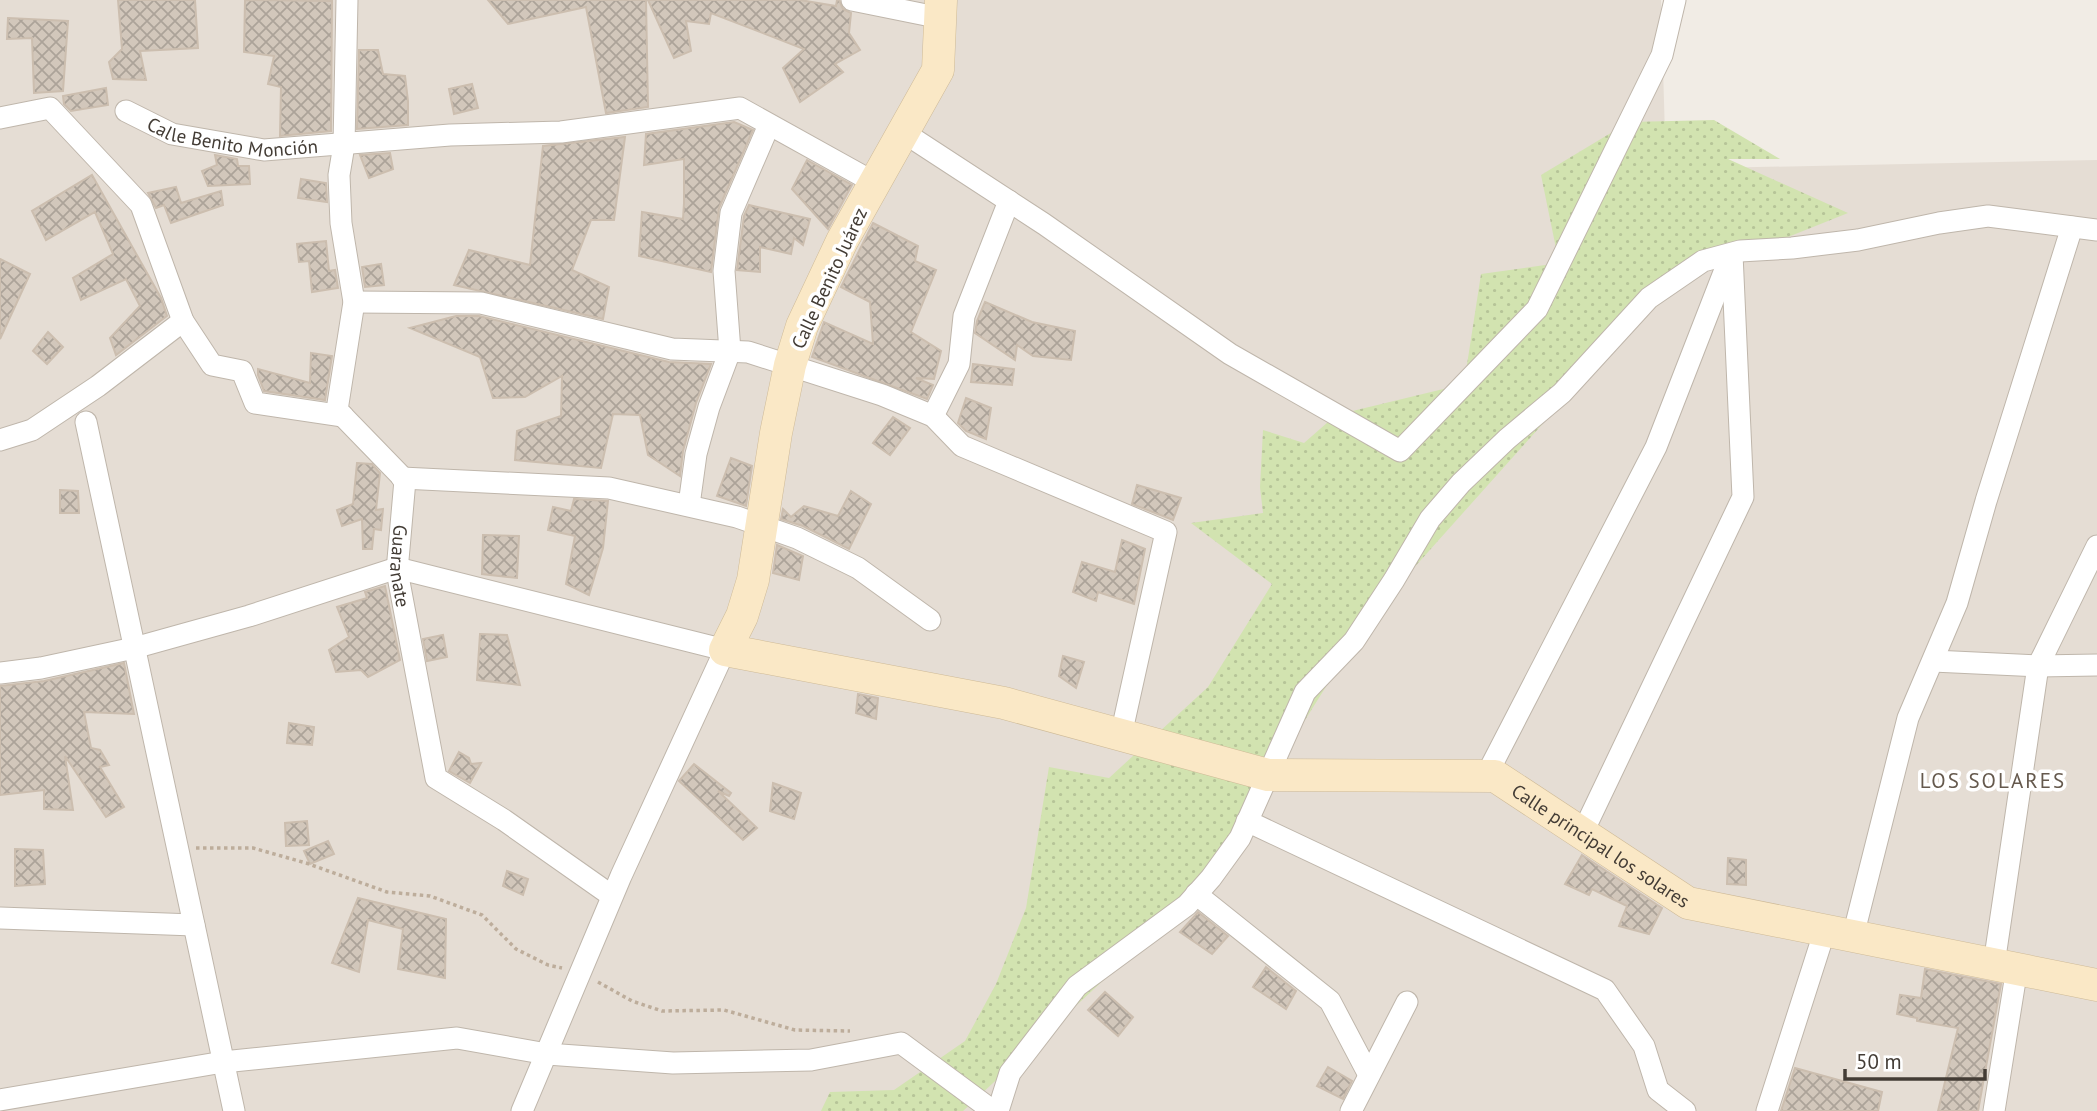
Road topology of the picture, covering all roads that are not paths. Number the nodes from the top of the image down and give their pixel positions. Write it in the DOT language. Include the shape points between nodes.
graph roads {
  1 [pos="347,0"];
  2 [pos="852,0"];
  3 [pos="1675,0"];
  4 [pos="943,6"];
  5 [pos="126,111"];
  6 [pos="0,118"];
  7 [pos="769,125"];
  8 [pos="903,132"];
  9 [pos="344,145"];
  10 [pos="875,183"];
  11 [pos="1009,201"];
  12 [pos="2072,227"];
  13 [pos="2097,230"];
  14 [pos="1732,254"];
  15 [pos="354,302"];
  16 [pos="183,321"];
  17 [pos="730,352"];
  18 [pos="790,365"];
  19 [pos="933,415"];
  20 [pos="342,416"];
  21 [pos="86,422"];
  22 [pos="0,440"];
  23 [pos="402,478"];
  24 [pos="689,505"];
  25 [pos="761,526"];
  26 [pos="2097,547"];
  27 [pos="397,568"];
  28 [pos="930,620"];
  29 [pos="134,648"];
  30 [pos="725,650"];
  31 [pos="1933,661"];
  32 [pos="2097,665"];
  33 [pos="2038,666"];
  34 [pos="0,673"];
  35 [pos="1121,735"];
  36 [pos="1268,775"];
  37 [pos="1486,776"];
  38 [pos="1247,821"];
  39 [pos="1582,834"];
  40 [pos="1196,894"];
  41 [pos="612,896"];
  42 [pos="0,918"];
  43 [pos="194,925"];
  44 [pos="1839,933"];
  45 [pos="2006,966"];
  46 [pos="2097,985"];
  47 [pos="1407,1002"];
  48 [pos="547,1054"];
  49 [pos="223,1062"];
  50 [pos="1369,1075"];
  51 [pos="0,1100"];
  52 [pos="1680,1110"];
  53 [pos="234,1111"];
  54 [pos="522,1111"];
  55 [pos="995,1111"];
  56 [pos="1350,1111"];
  57 [pos="1767,1111"];
  58 [pos="1994,1111"];
  1 -- 9 [label="street"];
  2 -- 4 [label="street"];
  3 -- 11 [label="street" via="1662,55 1536,309 1400,451 1230,354"];
  4 -- 8 [label="main road, Calle Benito Juárez" via="938,70"];
  5 -- 9 [label="street, Calle Benito Monción" via="172,134 264,150"];
  6 -- 16 [label="street" via="50,108 141,205"];
  7 -- 9 [label="street, Calle Benito Monción" via="740,108 561,132 450,135"];
  7 -- 10 [label="street, Calle Benito Monción"];
  7 -- 17 [label="street" via="731,213 724,271"];
  8 -- 10 [label="main road, Calle Benito Juárez"];
  8 -- 11 [label="street"];
  9 -- 15 [label="street" via="339,175 341,223"];
  10 -- 18 [label="main road, Calle Benito Juárez" via="842,241 802,327"];
  11 -- 19 [label="street" via="964,316 959,364"];
  12 -- 13 [label="street"];
  12 -- 14 [label="street" via="1988,216 1858,240"];
  12 -- 31 [label="street" via="1957,603"];
  14 -- 36 [label="street" via="1703,261 1648,298 1562,393 1461,483 1430,519 1354,641 1305,692"];
  14 -- 37 [label="street" via="1656,447"];
  14 -- 39 [label="street" via="1743,497"];
  15 -- 17 [label="street" via="481,303 672,349"];
  15 -- 20 [label="street" via="337,410"];
  16 -- 20 [label="street" via="212,365 242,371 255,403"];
  16 -- 22 [label="street" via="32,430"];
  17 -- 18 [label="street" via="748,352"];
  17 -- 24 [label="street" via="696,454"];
  18 -- 19 [label="street"];
  18 -- 25 [label="main road, Calle Benito Juárez"];
  19 -- 35 [label="street" via="962,446 1166,532"];
  20 -- 23 [label="street"];
  21 -- 29 [label="street"];
  23 -- 24 [label="street" via="609,488"];
  23 -- 27 [label="street, Guaranate"];
  24 -- 25 [label="street"];
  25 -- 28 [label="street" via="858,568"];
  25 -- 30 [label="main road, Calle Benito Juárez" via="753,580"];
  26 -- 33 [label="street"];
  27 -- 29 [label="street"];
  27 -- 30 [label="street"];
  27 -- 41 [label="street, Guaranate" via="436,778"];
  29 -- 34 [label="street"];
  29 -- 43 [label="street"];
  30 -- 35 [label="main road, Calle principal los solares" via="1004,703"];
  30 -- 41 [label="street"];
  31 -- 33 [label="street"];
  31 -- 44 [label="street" via="1908,718"];
  32 -- 33 [label="street"];
  33 -- 45 [label="street"];
  35 -- 36 [label="main road, Calle principal los solares"];
  36 -- 37 [label="main road, Calle principal los solares"];
  36 -- 38 [label="street"];
  37 -- 39 [label="main road, Calle principal los solares" via="1495,776"];
  38 -- 40 [label="street" via="1240,838"];
  38 -- 52 [label="street" via="1605,990 1644,1046 1658,1090"];
  39 -- 44 [label="main road, Calle principal los solares" via="1688,903"];
  40 -- 50 [label="street" via="1330,1001"];
  40 -- 55 [label="street" via="1077,986 1010,1073"];
  41 -- 48 [label="street"];
  42 -- 43 [label="street"];
  43 -- 49 [label="street"];
  44 -- 45 [label="main road, Calle principal los solares"];
  44 -- 57 [label="street"];
  45 -- 46 [label="main road, Calle principal los solares"];
  45 -- 58 [label="street"];
  47 -- 50 [label="street"];
  48 -- 49 [label="street" via="457,1038"];
  48 -- 54 [label="street"];
  48 -- 55 [label="street" via="673,1063 811,1060 901,1043"];
  49 -- 51 [label="street"];
  49 -- 53 [label="street"];
  50 -- 56 [label="street"];
}
